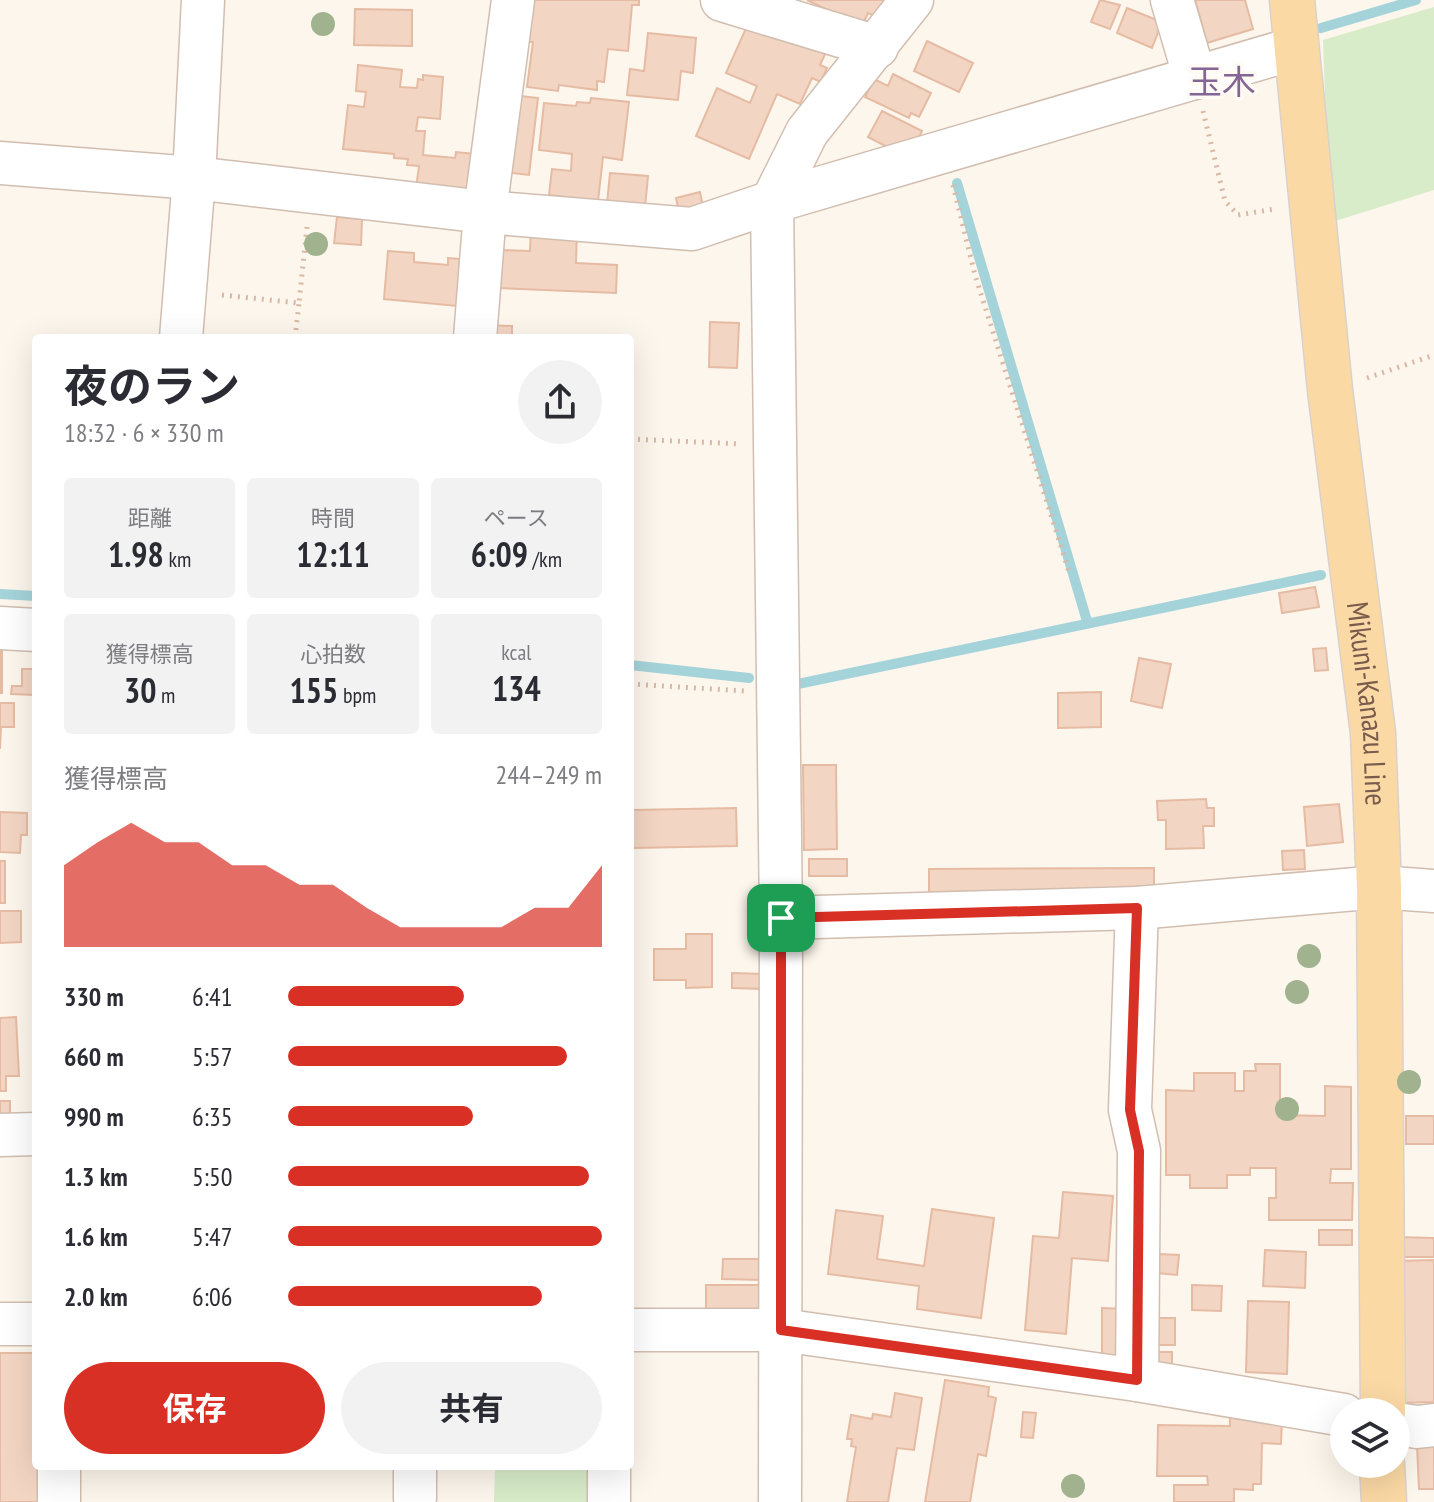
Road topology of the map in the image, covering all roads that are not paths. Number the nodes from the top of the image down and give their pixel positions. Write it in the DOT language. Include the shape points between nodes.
graph roads {
  1 [pos="203,0"];
  2 [pos="513,0"];
  3 [pos="722,0"];
  4 [pos="912,0"];
  5 [pos="1172,0"];
  6 [pos="1292,0"];
  7 [pos="877,47"];
  8 [pos="1296,48"];
  9 [pos="1195,78"];
  10 [pos="0,163"];
  11 [pos="194,178"];
  12 [pos="772,202"];
  13 [pos="485,212"];
  14 [pos="181,334"];
  15 [pos="475,334"];
  16 [pos="0,628"];
  17 [pos="32,630"];
  18 [pos="1379,887"];
  19 [pos="1434,891"];
  20 [pos="1137,908"];
  21 [pos="781,918"];
  22 [pos="32,1134"];
  23 [pos="0,1135"];
  24 [pos="0,1324"];
  25 [pos="32,1324"];
  26 [pos="634,1330"];
  27 [pos="781,1330"];
  28 [pos="1137,1380"];
  29 [pos="1383,1398"];
  30 [pos="1330,1413"];
  31 [pos="1434,1425"];
  32 [pos="1410,1426"];
  33 [pos="59,1470"];
  34 [pos="609,1470"];
  35 [pos="1383,1478"];
  36 [pos="59,1502"];
  37 [pos="609,1502"];
  38 [pos="780,1502"];
  39 [pos="1384,1502"];
  1 -- 11 [label="street"];
  2 -- 13 [label="street"];
  3 -- 7 [label="street"];
  4 -- 7 [label="street"];
  5 -- 9 [label="street"];
  6 -- 8 [label="main road, Mikuni-Kanazu Line"];
  7 -- 12 [label="street" via="807,132"];
  8 -- 9 [label="street"];
  8 -- 18 [label="main road, Mikuni-Kanazu Line" via="1330,390 1373,733"];
  9 -- 12 [label="street"];
  10 -- 11 [label="street"];
  11 -- 13 [label="street"];
  11 -- 14 [label="street"];
  12 -- 13 [label="street" via="692,229"];
  12 -- 21 [label="street"];
  13 -- 15 [label="street"];
  16 -- 17 [label="street"];
  18 -- 19 [label="street"];
  18 -- 20 [label="street"];
  18 -- 29 [label="main road, Mikuni-Kanazu Line"];
  20 -- 21 [label="street"];
  20 -- 28 [label="street" via="1130,1110 1139,1151"];
  21 -- 27 [label="street"];
  22 -- 23 [label="street"];
  24 -- 25 [label="street"];
  26 -- 27 [label="street"];
  27 -- 28 [label="street"];
  27 -- 38 [label="street"];
  28 -- 30 [label="street"];
  31 -- 32 [label="street"];
  33 -- 36 [label="street"];
  34 -- 37 [label="street"];
  35 -- 39 [label="main road"];
}
